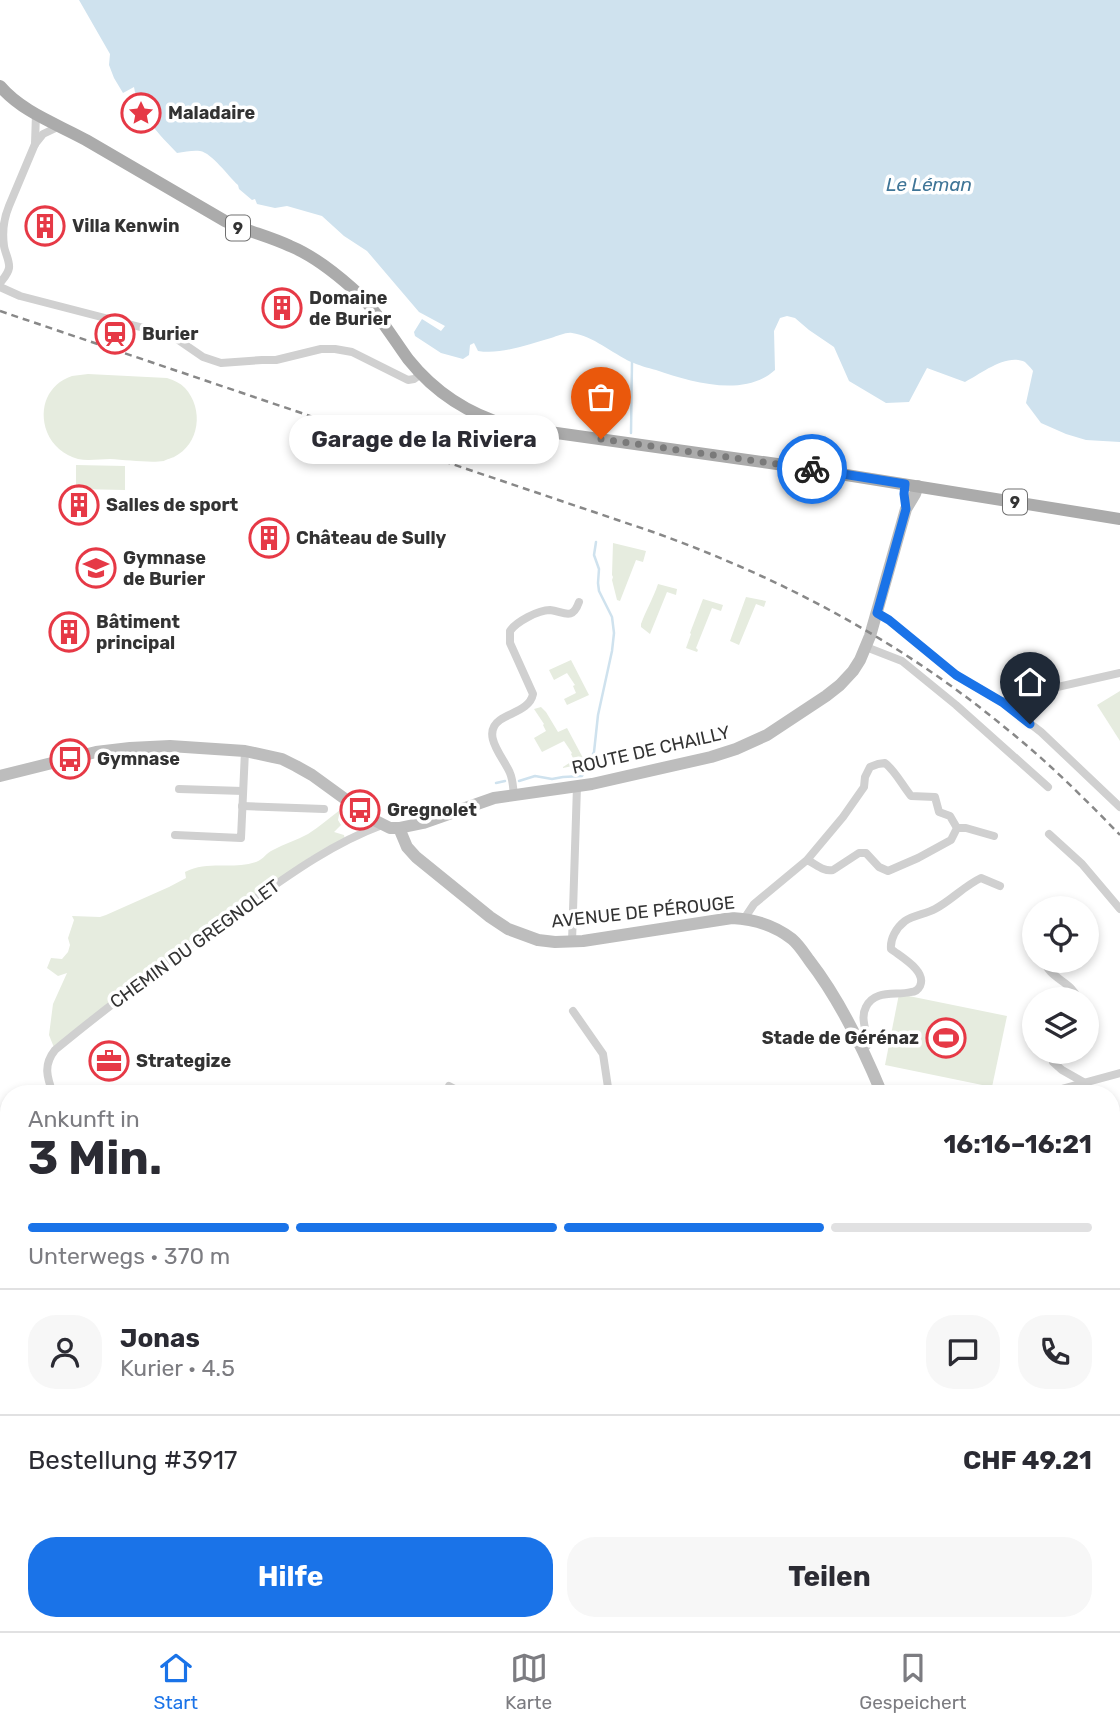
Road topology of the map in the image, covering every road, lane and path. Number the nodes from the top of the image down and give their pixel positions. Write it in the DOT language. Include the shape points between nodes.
graph roads {
  1 [pos="0,86"];
  2 [pos="36,114"];
  3 [pos="60,126"];
  4 [pos="35,144"];
  5 [pos="0,285"];
  6 [pos="421,374"];
  7 [pos="912,485"];
  8 [pos="1120,519"];
  9 [pos="579,603"];
  10 [pos="877,613"];
  11 [pos="866,648"];
  12 [pos="1120,673"];
  13 [pos="1002,702"];
  14 [pos="245,751"];
  15 [pos="0,776"];
  16 [pos="577,786"];
  17 [pos="1048,787"];
  18 [pos="179,789"];
  19 [pos="243,791"];
  20 [pos="514,795"];
  21 [pos="242,806"];
  22 [pos="1120,807"];
  23 [pos="324,809"];
  24 [pos="382,825"];
  25 [pos="399,828"];
  26 [pos="957,828"];
  27 [pos="1049,834"];
  28 [pos="175,835"];
  29 [pos="994,836"];
  30 [pos="807,860"];
  31 [pos="1000,887"];
  32 [pos="1120,909"];
  33 [pos="744,919"];
  34 [pos="572,942"];
  35 [pos="1054,973"];
  36 [pos="1070,987"];
  37 [pos="573,1011"];
  38 [pos="861,1049"];
  39 [pos="1055,1064"];
  40 [pos="1120,1073"];
  41 [pos="1085,1083"];
  42 [pos="50,1085"];
  43 [pos="608,1085"];
  44 [pos="878,1085"];
  45 [pos="1077,1085"];
  1 -- 2 [label="main road, 9"];
  2 -- 3 [label="main road, 9"];
  2 -- 4 [label="street"];
  3 -- 4 [label="street"];
  3 -- 6 [label="main road, 9" via="225,221 291,246 332,271 367,302"];
  4 -- 5 [label="street" via="5,216 9,269"];
  5 -- 6 [label="street" via="20,296 171,335 214,362 276,360 335,349 352,352 408,380"];
  6 -- 7 [label="main road, 9" via="457,403 508,425"];
  7 -- 8 [label="main road, 9"];
  7 -- 10 [label="street, ROUTE DE CHAILLY" via="915,494 906,509"];
  9 -- 20 [label="street" via="572,613 541,612 510,631 510,643 533,692 528,704 492,729 511,774"];
  10 -- 11 [label="street, ROUTE DE CHAILLY"];
  10 -- 13 [label="street" via="956,675"];
  11 -- 16 [label="street, ROUTE DE CHAILLY" via="853,671 835,689 747,745"];
  11 -- 17 [label="street" via="902,661"];
  12 -- 13 [label="street"];
  13 -- 22 [label="street" via="1049,739"];
  14 -- 15 [label="street, ROUTE DE CHAILLY" via="130,748"];
  14 -- 19 [label="street"];
  14 -- 24 [label="street, ROUTE DE CHAILLY" via="296,766"];
  16 -- 20 [label="street, ROUTE DE CHAILLY"];
  16 -- 34 [label="street"];
  18 -- 19 [label="street"];
  19 -- 21 [label="street"];
  20 -- 25 [label="street, ROUTE DE CHAILLY"];
  21 -- 23 [label="street"];
  21 -- 28 [label="street" via="241,838"];
  24 -- 25 [label="street, ROUTE DE CHAILLY"];
  24 -- 42 [label="street, CHEMIN DU GREGNOLET" via="310,860 93,1019 50,1056 46,1069"];
  25 -- 34 [label="street, AVENUE DE PÉROUGE" via="416,857 489,917 523,936"];
  26 -- 29 [label="street"];
  26 -- 30 [label="street" via="951,840 888,871 866,853 833,870"];
  26 -- 30 [label="street" via="950,816 939,812 935,797 911,796 893,770 878,764 870,767 864,787"];
  27 -- 32 [label="street"];
  30 -- 33 [label="street" via="754,904"];
  31 -- 38 [label="street" via="981,878 938,907 905,921 896,931 891,949 916,969 921,984 913,992 875,998 866,1006 868,1042"];
  33 -- 34 [label="street, AVENUE DE PÉROUGE"];
  33 -- 38 [label="street, AVENUE DE PÉROUGE" via="779,930 794,941 823,978"];
  35 -- 36 [label="street"];
  37 -- 43 [label="street" via="603,1054"];
  38 -- 44 [label="street, AVENUE DE PÉROUGE"];
  39 -- 41 [label="street"];
  40 -- 41 [label="street"];
  41 -- 45 [label="street"];
}
